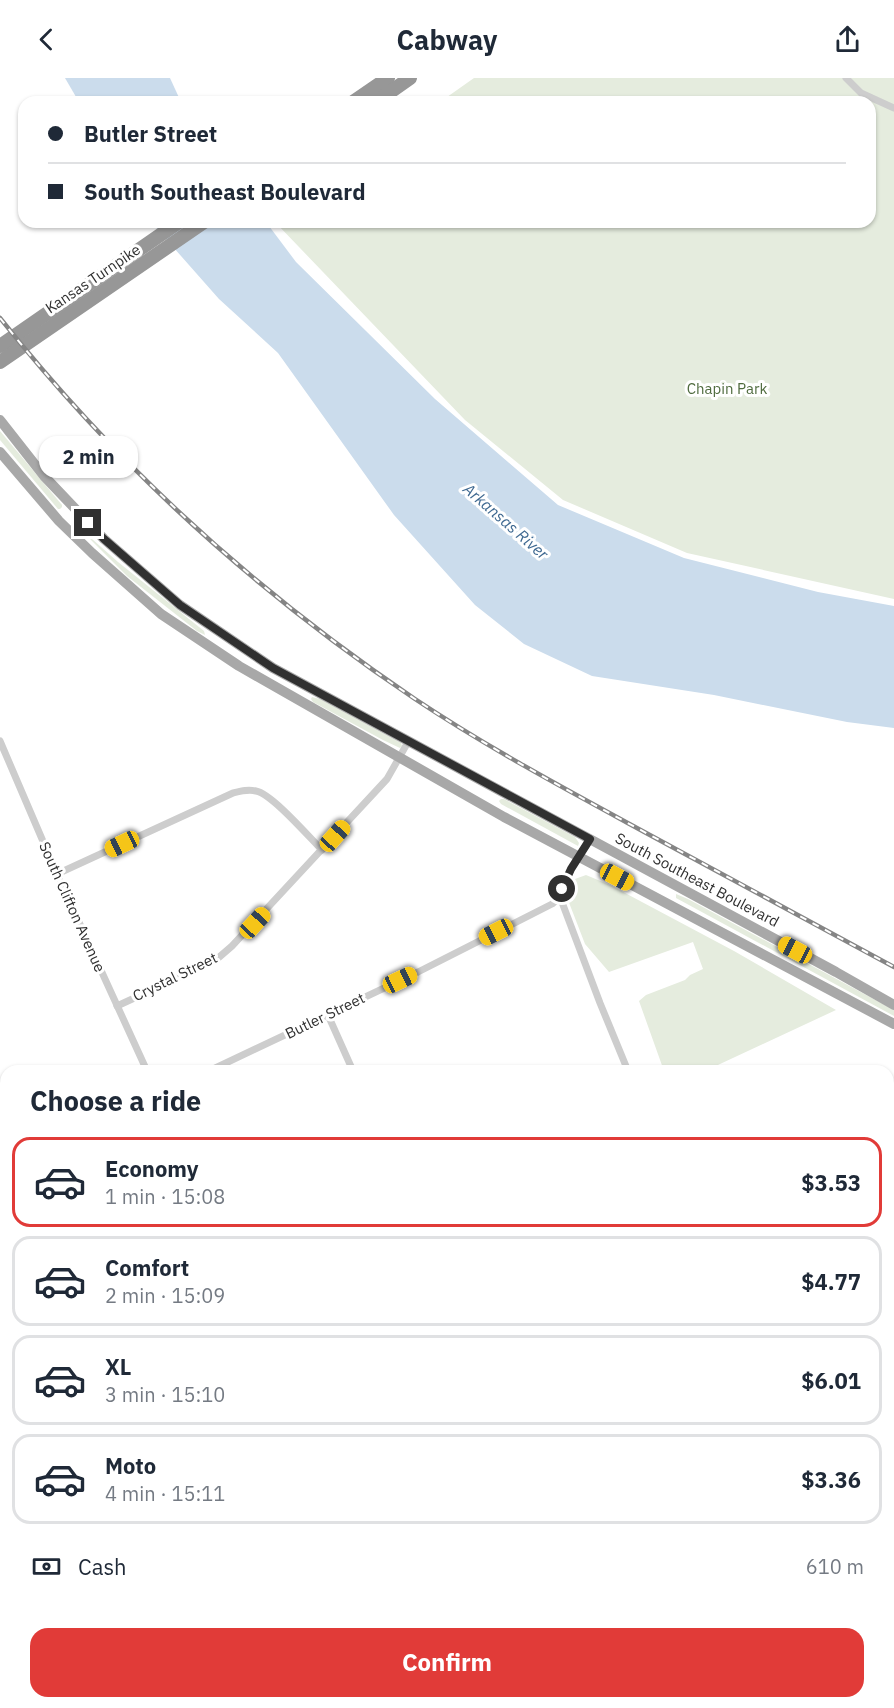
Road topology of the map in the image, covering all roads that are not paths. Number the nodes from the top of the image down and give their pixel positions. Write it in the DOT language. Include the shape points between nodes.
graph roads {
  1 [pos="388,78"];
  2 [pos="410,78"];
  3 [pos="846,78"];
  4 [pos="362,96"];
  5 [pos="384,96"];
  6 [pos="868,96"];
  7 [pos="876,100"];
  8 [pos="894,108"];
  9 [pos="170,228"];
  10 [pos="195,228"];
  11 [pos="0,346"];
  12 [pos="0,362"];
  13 [pos="0,420"];
  14 [pos="0,452"];
  15 [pos="0,741"];
  16 [pos="408,742"];
  17 [pos="400,759"];
  18 [pos="590,839"];
  19 [pos="322,850"];
  20 [pos="579,857"];
  21 [pos="57,874"];
  22 [pos="560,897"];
  23 [pos="894,1005"];
  24 [pos="117,1006"];
  25 [pos="328,1015"];
  26 [pos="894,1024"];
  27 [pos="144,1065"];
  28 [pos="222,1065"];
  29 [pos="350,1065"];
  30 [pos="626,1065"];
  1 -- 4 [label="highway"];
  2 -- 5 [label="highway"];
  3 -- 6 [label="street"];
  7 -- 8 [label="street"];
  9 -- 11 [label="highway, Kansas Turnpike"];
  10 -- 12 [label="highway, Kansas Turnpike"];
  13 -- 16 [label="main road, South Southeast Boulevard" via="44,476 104,539 180,605 273,668"];
  14 -- 17 [label="main road" via="59,521 161,614 239,666"];
  15 -- 21 [label="street, South Clifton Avenue"];
  16 -- 17 [label="street, Crystal Street"];
  16 -- 18 [label="main road, South Southeast Boulevard"];
  17 -- 19 [label="street, Crystal Street" via="387,779"];
  17 -- 20 [label="main road"];
  18 -- 20 [label="street"];
  18 -- 23 [label="main road, South Southeast Boulevard"];
  19 -- 21 [label="street" via="264,794 242,790"];
  19 -- 24 [label="street, Crystal Street" via="217,958"];
  20 -- 22 [label="street"];
  20 -- 26 [label="main road"];
  21 -- 24 [label="street, South Clifton Avenue"];
  22 -- 25 [label="street, Butler Street"];
  22 -- 30 [label="street"];
  24 -- 27 [label="street, South Clifton Avenue"];
  25 -- 28 [label="street, Butler Street"];
  25 -- 29 [label="street"];
}
